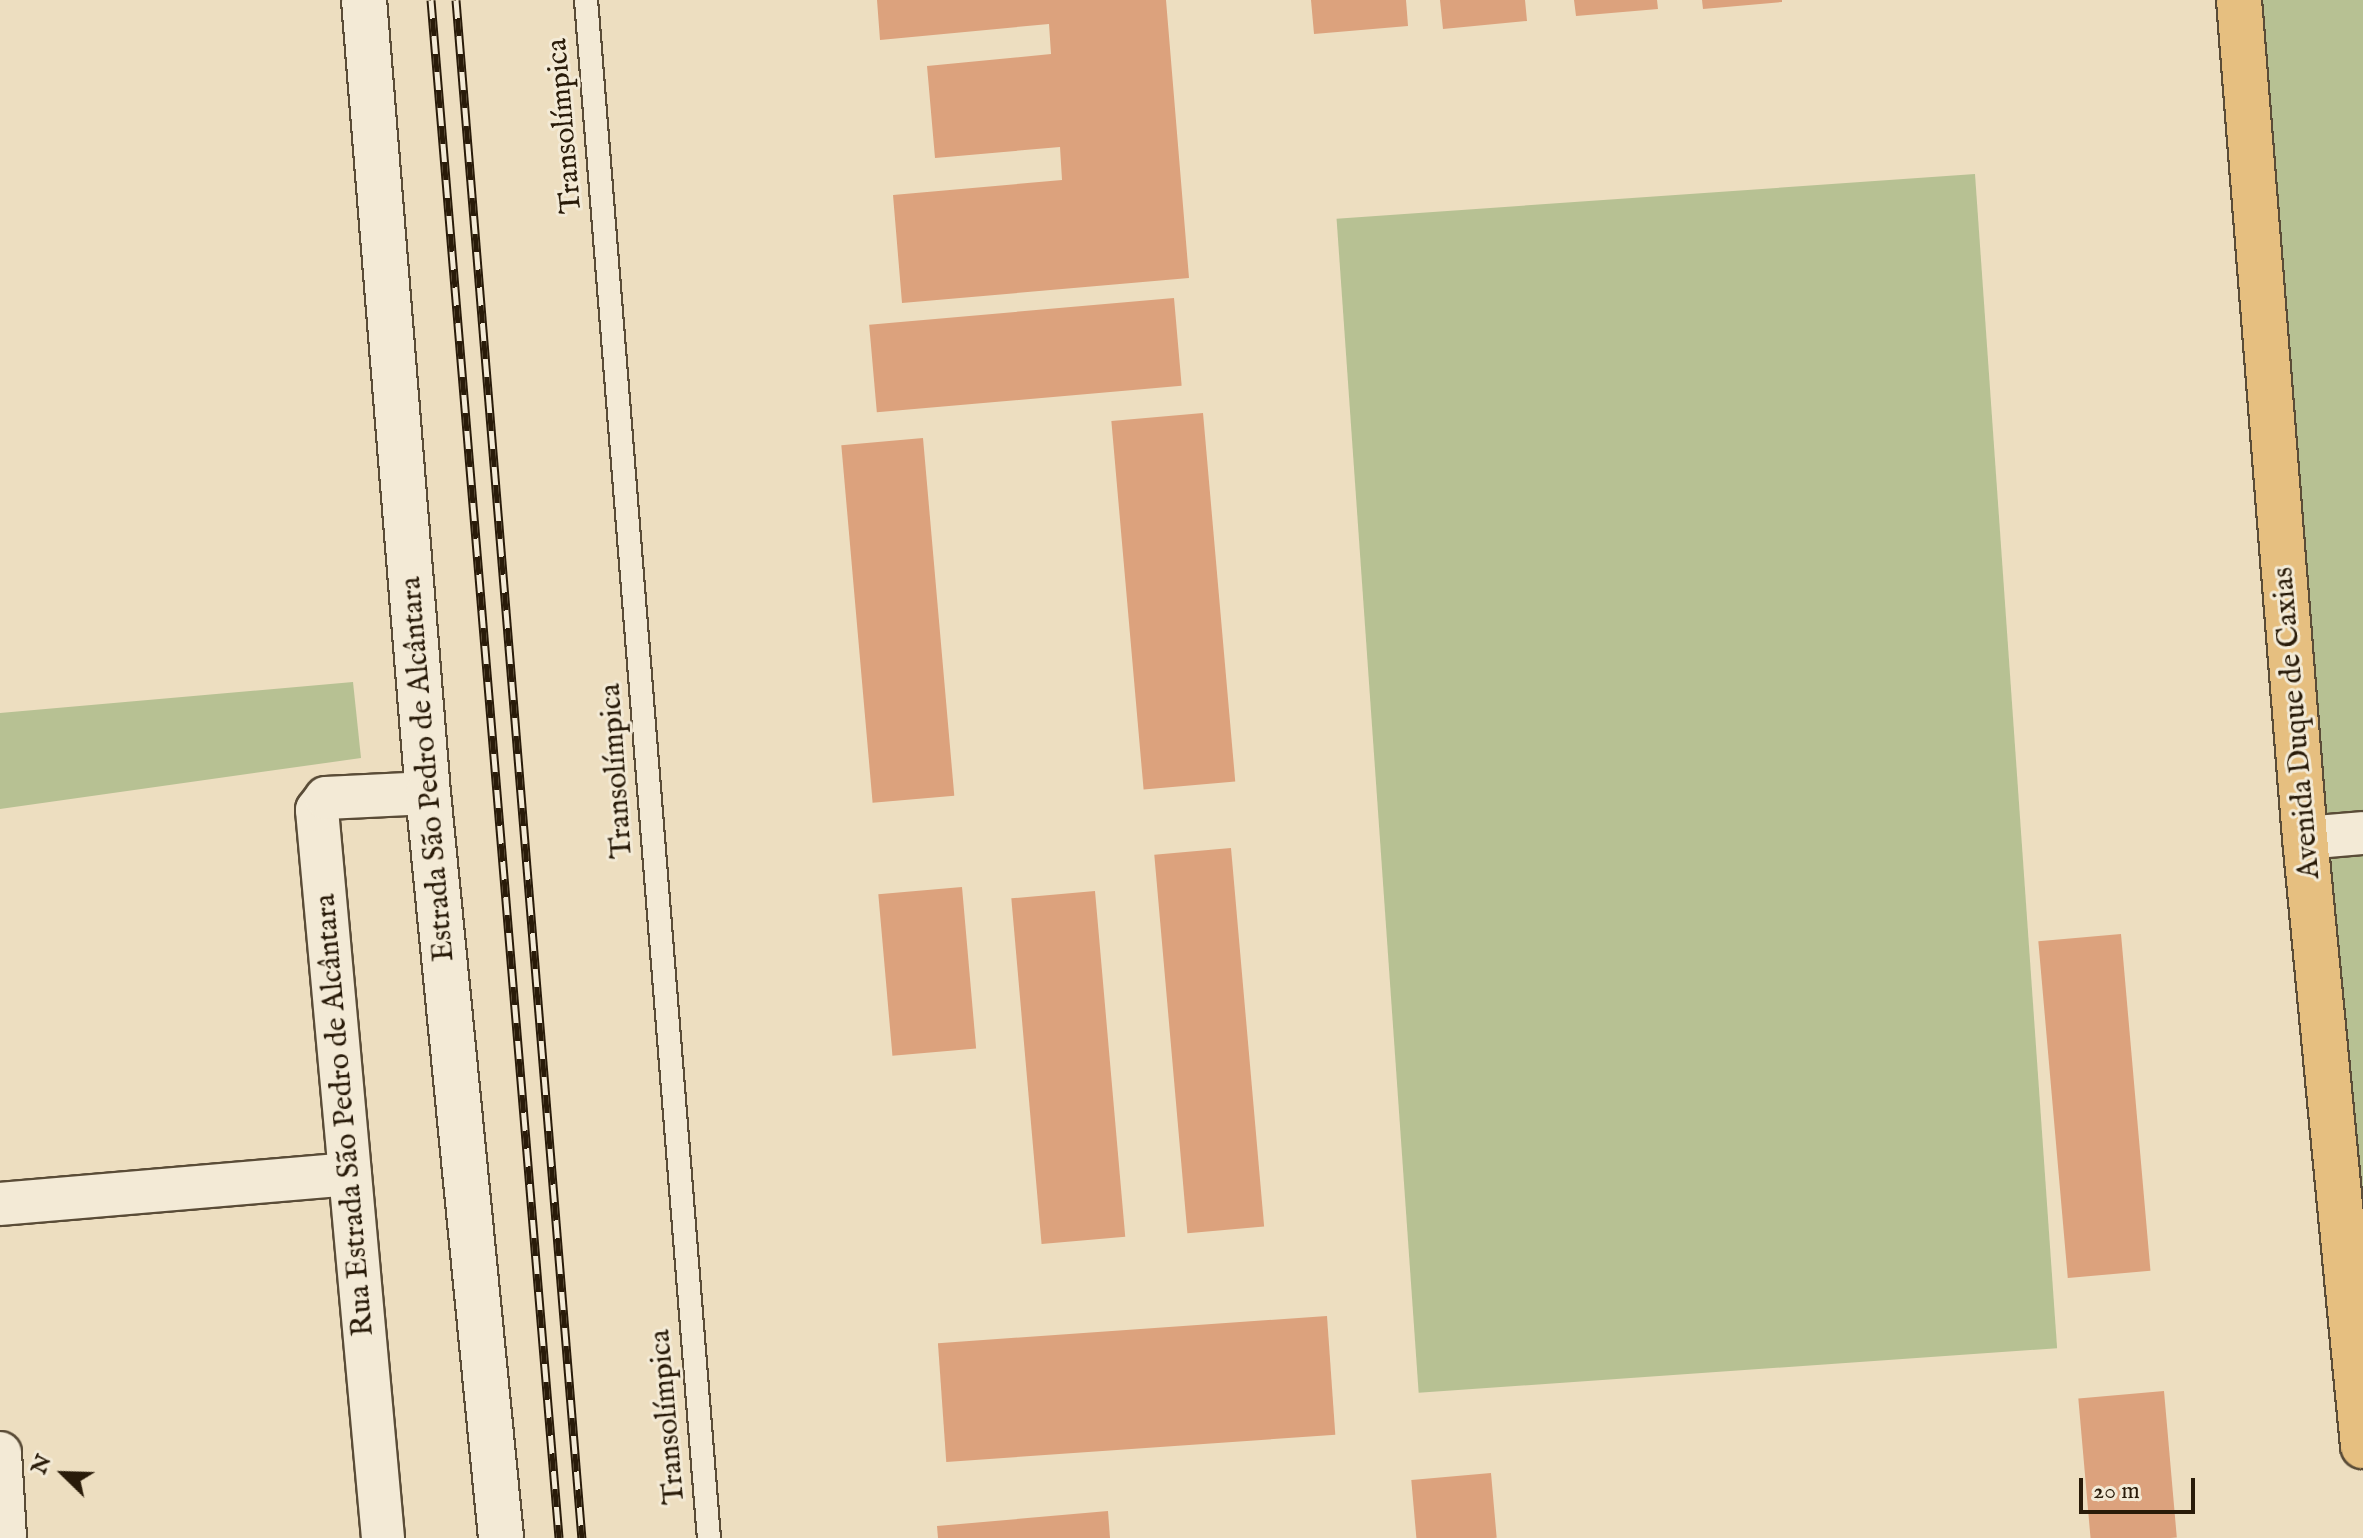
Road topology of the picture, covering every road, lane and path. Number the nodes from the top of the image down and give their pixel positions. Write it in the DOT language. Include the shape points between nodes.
graph roads {
  1 [pos="364,0"];
  2 [pos="586,0"];
  3 [pos="2239,0"];
  4 [pos="428,793"];
  5 [pos="2363,833"];
  6 [pos="2305,838"];
  7 [pos="350,1174"];
  8 [pos="0,1204"];
  9 [pos="2363,1446"];
  10 [pos="0,1453"];
  11 [pos="5,1538"];
  12 [pos="383,1538"];
  13 [pos="501,1538"];
  14 [pos="709,1538"];
  1 -- 4 [label="street, Estrada São Pedro de Alcântara"];
  2 -- 14 [label="lane, Transolímpica"];
  3 -- 6 [label="main road, Avenida Duque de Caxias"];
  4 -- 7 [label="street, Rua Estrada São Pedro de Alcântara" via="326,798 317,810"];
  4 -- 13 [label="street, Estrada São Pedro de Alcântara"];
  5 -- 6 [label="street"];
  6 -- 9 [label="main road, Avenida Duque de Caxias"];
  7 -- 8 [label="street"];
  7 -- 12 [label="street, Rua Estrada São Pedro de Alcântara"];
  10 -- 11 [label="street"];
}
